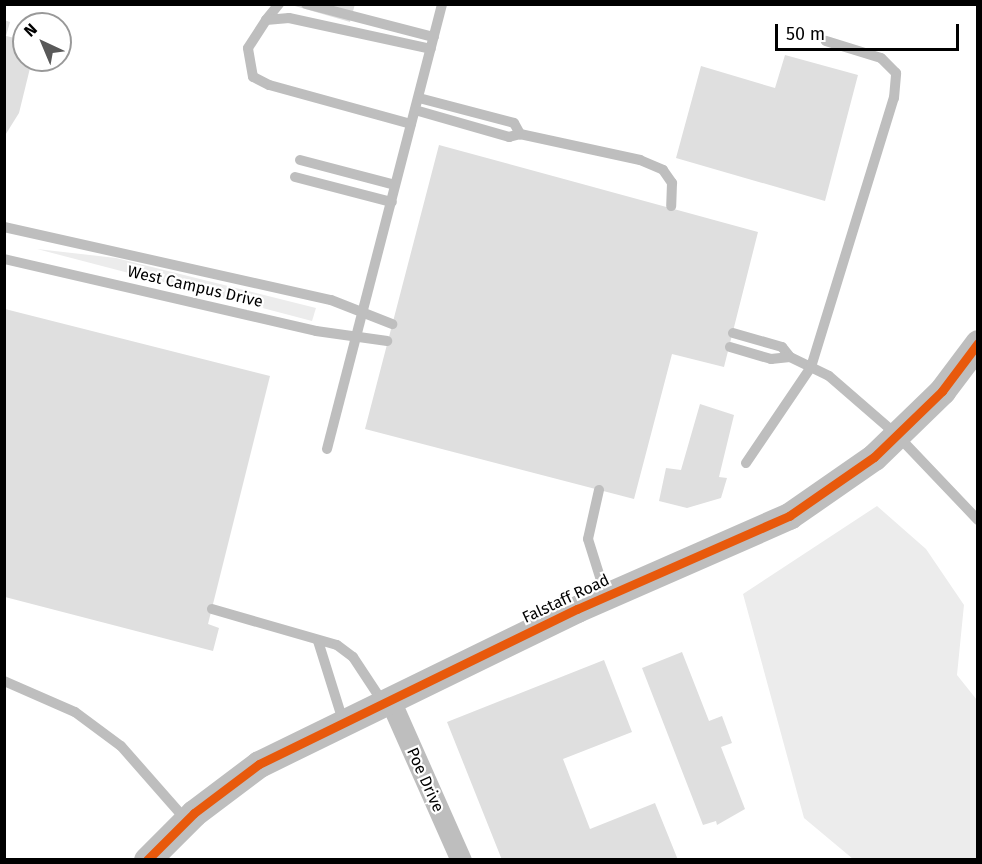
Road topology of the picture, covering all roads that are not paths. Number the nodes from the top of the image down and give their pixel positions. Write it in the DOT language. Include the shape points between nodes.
graph roads {
  1 [pos="279,4"];
  2 [pos="306,4"];
  3 [pos="442,4"];
  4 [pos="266,20"];
  5 [pos="434,37"];
  6 [pos="825,41"];
  7 [pos="431,49"];
  8 [pos="419,98"];
  9 [pos="415,110"];
  10 [pos="411,124"];
  11 [pos="520,134"];
  12 [pos="300,160"];
  13 [pos="295,177"];
  14 [pos="395,185"];
  15 [pos="392,202"];
  16 [pos="670,206"];
  17 [pos="4,227"];
  18 [pos="4,260"];
  19 [pos="361,314"];
  20 [pos="392,324"];
  21 [pos="733,333"];
  22 [pos="356,338"];
  23 [pos="387,341"];
  24 [pos="978,343"];
  25 [pos="730,347"];
  26 [pos="790,357"];
  27 [pos="811,367"];
  28 [pos="897,435"];
  29 [pos="327,449"];
  30 [pos="746,463"];
  31 [pos="599,490"];
  32 [pos="978,520"];
  33 [pos="606,596"];
  34 [pos="212,609"];
  35 [pos="318,641"];
  36 [pos="4,681"];
  37 [pos="387,702"];
  38 [pos="344,723"];
  39 [pos="187,820"];
  40 [pos="147,860"];
  41 [pos="461,860"];
  1 -- 4 [label="lane"];
  2 -- 5 [label="lane"];
  3 -- 5 [label="lane"];
  4 -- 7 [label="lane" via="289,18"];
  4 -- 10 [label="lane" via="248,48 253,77"];
  5 -- 7 [label="lane"];
  6 -- 27 [label="lane" via="881,58 896,73 891,109"];
  7 -- 8 [label="lane"];
  8 -- 9 [label="lane"];
  8 -- 11 [label="lane" via="514,123"];
  9 -- 10 [label="lane"];
  9 -- 11 [label="lane" via="509,137"];
  10 -- 14 [label="lane"];
  11 -- 16 [label="lane" via="640,160 663,170 672,183"];
  12 -- 14 [label="lane"];
  13 -- 15 [label="lane"];
  14 -- 15 [label="lane"];
  15 -- 19 [label="lane"];
  17 -- 19 [label="lane, West Campus Drive" via="331,300"];
  18 -- 22 [label="lane, West Campus Drive"];
  19 -- 20 [label="lane, West Campus Drive"];
  19 -- 22 [label="lane"];
  21 -- 26 [label="lane" via="782,347"];
  22 -- 23 [label="lane, West Campus Drive"];
  22 -- 29 [label="lane"];
  24 -- 28 [label="street, Falstaff Road" via="942,391"];
  25 -- 26 [label="lane" via="771,359"];
  26 -- 27 [label="lane"];
  27 -- 28 [label="lane" via="829,376"];
  27 -- 30 [label="lane"];
  28 -- 32 [label="lane"];
  28 -- 33 [label="street, Falstaff Road" via="874,457 789,516"];
  31 -- 33 [label="lane" via="588,539"];
  33 -- 37 [label="street, Falstaff Road"];
  34 -- 35 [label="lane"];
  35 -- 37 [label="lane" via="337,645 353,657"];
  35 -- 38 [label="lane"];
  36 -- 39 [label="lane" via="75,712 121,746"];
  37 -- 38 [label="street, Falstaff Road"];
  37 -- 41 [label="street, Poe Drive"];
  38 -- 39 [label="street, Falstaff Road" via="259,764"];
  39 -- 40 [label="street, Falstaff Road"];
}
